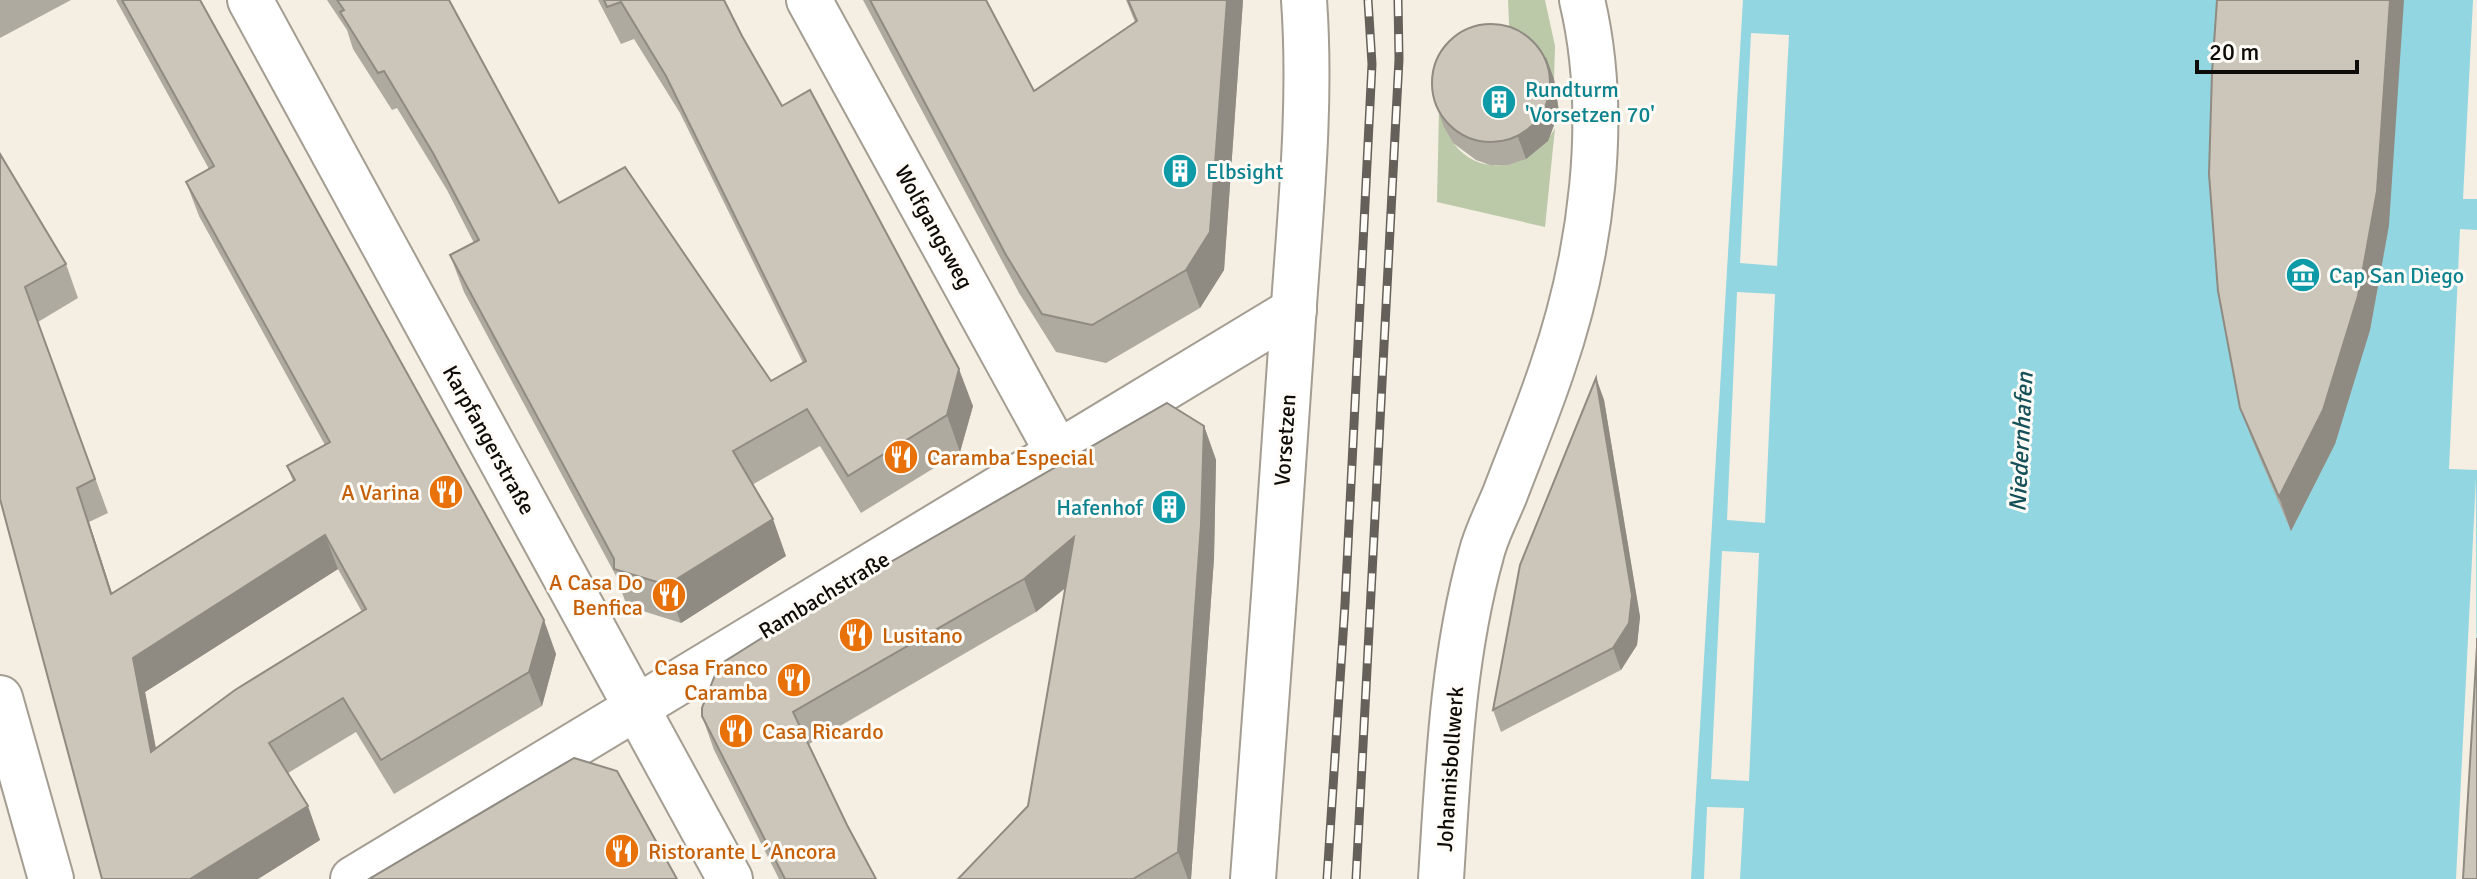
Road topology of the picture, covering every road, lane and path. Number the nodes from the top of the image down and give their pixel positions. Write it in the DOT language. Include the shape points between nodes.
graph roads {
  1 [pos="250,0"];
  2 [pos="809,0"];
  3 [pos="1304,0"];
  4 [pos="1582,0"];
  5 [pos="1294,310"];
  6 [pos="1058,453"];
  7 [pos="0,698"];
  8 [pos="636,708"];
  9 [pos="51,879"];
  10 [pos="353,879"];
  11 [pos="730,879"];
  12 [pos="1253,879"];
  13 [pos="1441,879"];
  1 -- 8 [label="street, Karpfangerstraße"];
  2 -- 6 [label="street, Wolfgangsweg"];
  3 -- 5 [label="street, Vorsetzen" via="1305,119"];
  4 -- 13 [label="street, Johannisbollwerk" via="1593,82 1587,231 1553,368 1481,553 1458,660"];
  5 -- 6 [label="street, Rambachstraße"];
  5 -- 12 [label="street, Vorsetzen"];
  6 -- 8 [label="street, Rambachstraße"];
  7 -- 9 [label="street"];
  8 -- 10 [label="street, Rambachstraße"];
  8 -- 11 [label="street, Karpfangerstraße"];
}
